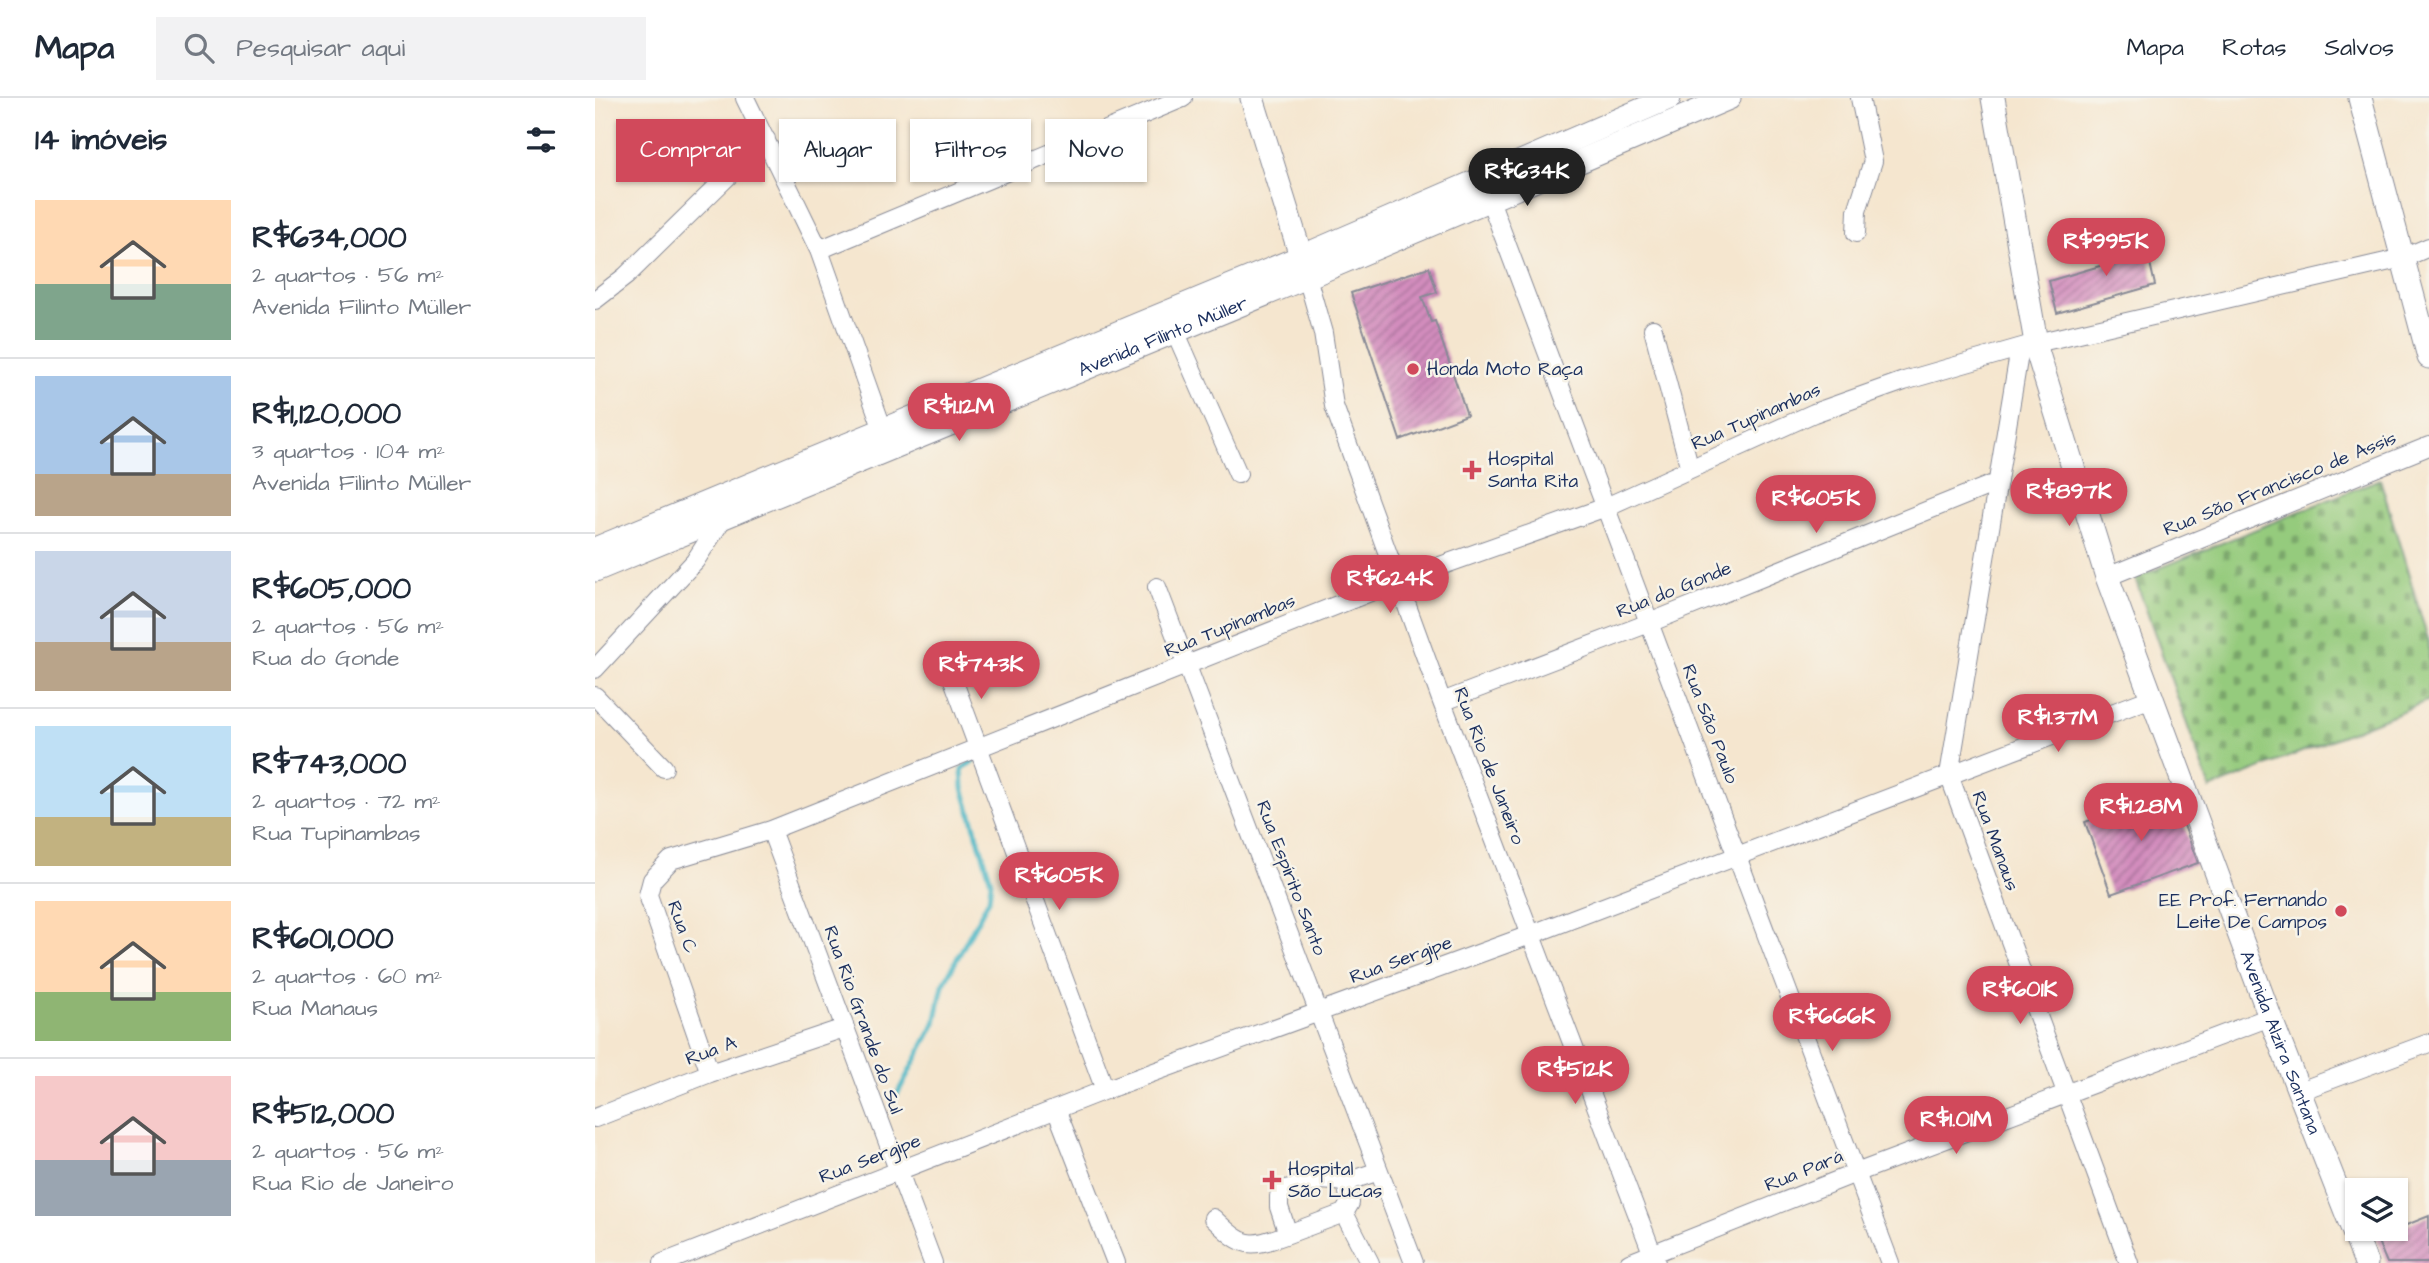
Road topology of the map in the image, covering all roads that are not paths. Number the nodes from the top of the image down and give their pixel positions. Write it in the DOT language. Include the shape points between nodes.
graph roads {
  1 [pos="745,98"];
  2 [pos="1183,98"];
  3 [pos="1252,98"];
  4 [pos="1669,98"];
  5 [pos="1729,98"];
  6 [pos="1860,98"];
  7 [pos="1993,98"];
  8 [pos="2360,98"];
  9 [pos="766,139"];
  10 [pos="1490,200"];
  11 [pos="1856,233"];
  12 [pos="2429,247"];
  13 [pos="820,250"];
  14 [pos="2403,258"];
  15 [pos="1304,267"];
  16 [pos="595,300"];
  17 [pos="1653,329"];
  18 [pos="1175,331"];
  19 [pos="2028,346"];
  20 [pos="2429,357"];
  21 [pos="883,430"];
  22 [pos="2429,446"];
  23 [pos="1690,469"];
  24 [pos="1238,474"];
  25 [pos="1998,482"];
  26 [pos="1606,507"];
  27 [pos="725,515"];
  28 [pos="595,549"];
  29 [pos="595,570"];
  30 [pos="2107,577"];
  31 [pos="1398,582"];
  32 [pos="1157,587"];
  33 [pos="1649,623"];
  34 [pos="948,666"];
  35 [pos="1188,666"];
  36 [pos="595,669"];
  37 [pos="595,696"];
  38 [pos="2154,697"];
  39 [pos="1442,702"];
  40 [pos="977,748"];
  41 [pos="664,768"];
  42 [pos="1949,775"];
  43 [pos="771,830"];
  44 [pos="1738,856"];
  45 [pos="1530,935"];
  46 [pos="1319,1013"];
  47 [pos="2270,1017"];
  48 [pos="844,1028"];
  49 [pos="2429,1043"];
  50 [pos="711,1073"];
  51 [pos="1105,1090"];
  52 [pos="2300,1091"];
  53 [pos="2066,1095"];
  54 [pos="1056,1109"];
  55 [pos="595,1118"];
  56 [pos="1379,1171"];
  57 [pos="896,1172"];
  58 [pos="1856,1173"];
  59 [pos="1346,1182"];
  60 [pos="1344,1213"];
  61 [pos="1213,1218"];
  62 [pos="1288,1234"];
  63 [pos="1655,1258"];
  64 [pos="663,1263"];
  65 [pos="933,1263"];
  66 [pos="1116,1263"];
  67 [pos="1370,1263"];
  68 [pos="1414,1263"];
  69 [pos="1629,1263"];
  70 [pos="1890,1263"];
  71 [pos="2129,1263"];
  72 [pos="2366,1263"];
  1 -- 9 [label="street"];
  2 -- 13 [label="street"];
  3 -- 15 [label="main road"];
  4 -- 15 [label="main road, Avenida Filinto Müller"];
  5 -- 10 [label="main road, Avenida Filinto Müller"];
  6 -- 11 [label="street" via="1873,161 1857,211"];
  7 -- 19 [label="main road, Avenida Alzira Santana"];
  8 -- 14 [label="main road"];
  9 -- 13 [label="street"];
  9 -- 16 [label="street" via="626,276"];
  10 -- 15 [label="main road, Avenida Filinto Müller"];
  10 -- 26 [label="street, Rua São Paulo"];
  12 -- 14 [label="street, Rua Tupinambas"];
  13 -- 21 [label="street"];
  14 -- 19 [label="street, Rua Tupinambas"];
  14 -- 20 [label="main road"];
  15 -- 18 [label="main road, Avenida Filinto Müller"];
  15 -- 21 [label="main road, Avenida Filinto Müller" via="1277,267"];
  15 -- 31 [label="street, Rua Rio de Janeiro" via="1323,333 1334,406"];
  17 -- 23 [label="street"];
  18 -- 24 [label="street"];
  18 -- 27 [label="main road, Avenida Filinto Müller"];
  19 -- 23 [label="street, Rua Tupinambas" via="1904,381 1814,413"];
  19 -- 25 [label="street, Rua Manaus"];
  19 -- 30 [label="main road, Avenida Alzira Santana"];
  21 -- 28 [label="main road, Avenida Filinto Müller"];
  22 -- 30 [label="street, Rua São Francisco de Assis"];
  23 -- 26 [label="street, Rua Tupinambas"];
  25 -- 33 [label="street, Rua do Gonde"];
  25 -- 42 [label="street, Rua Manaus"];
  26 -- 31 [label="street, Rua Tupinambas"];
  26 -- 33 [label="street, Rua São Paulo"];
  27 -- 29 [label="main road, Avenida Filinto Müller"];
  27 -- 36 [label="street" via="695,561"];
  30 -- 38 [label="main road, Avenida Alzira Santana"];
  31 -- 35 [label="street, Rua Tupinambas"];
  31 -- 39 [label="street, Rua Rio de Janeiro"];
  32 -- 35 [label="street, Rua Espírito Santo"];
  33 -- 39 [label="street, Rua do Gonde"];
  33 -- 44 [label="street, Rua São Paulo"];
  34 -- 40 [label="street"];
  35 -- 40 [label="street, Rua Tupinambas"];
  35 -- 46 [label="street, Rua Espírito Santo"];
  37 -- 41 [label="street"];
  38 -- 42 [label="street, Rua Sergipe"];
  38 -- 47 [label="main road, Avenida Alzira Santana"];
  39 -- 45 [label="street, Rua Rio de Janeiro"];
  40 -- 43 [label="street, Rua Tupinambas"];
  40 -- 51 [label="street"];
  42 -- 44 [label="street, Rua Sergipe"];
  42 -- 53 [label="street, Rua Manaus"];
  43 -- 48 [label="street, Rua Rio Grande do Sul"];
  43 -- 50 [label="street, Rua C" via="671,860 652,880 648,895"];
  44 -- 45 [label="street, Rua Sergipe"];
  44 -- 58 [label="street, Rua São Paulo"];
  45 -- 46 [label="street, Rua Sergipe"];
  45 -- 63 [label="street, Rua Rio de Janeiro"];
  46 -- 51 [label="street, Rua Sergipe"];
  46 -- 56 [label="street, Rua Espírito Santo"];
  47 -- 52 [label="main road, Avenida Alzira Santana"];
  47 -- 53 [label="street, Rua Pará"];
  48 -- 50 [label="street, Rua A"];
  48 -- 57 [label="street, Rua Rio Grande do Sul"];
  49 -- 52 [label="street"];
  50 -- 55 [label="street, Rua A"];
  51 -- 54 [label="street, Rua Sergipe"];
  52 -- 72 [label="main road, Avenida Alzira Santana"];
  53 -- 58 [label="street, Rua Pará"];
  53 -- 71 [label="street, Rua Manaus"];
  54 -- 57 [label="street, Rua Sergipe"];
  54 -- 66 [label="street"];
  56 -- 59 [label="street"];
  56 -- 68 [label="street, Rua Espírito Santo"];
  57 -- 64 [label="street, Rua Sergipe"];
  57 -- 65 [label="street, Rua Rio Grande do Sul"];
  58 -- 63 [label="street, Rua Pará"];
  58 -- 70 [label="street, Rua São Paulo"];
  59 -- 60 [label="street" via="1350,1203"];
  59 -- 62 [label="street" via="1321,1180 1286,1189 1279,1196 1279,1206"];
  60 -- 62 [label="street"];
  60 -- 67 [label="street"];
  61 -- 62 [label="street" via="1246,1245 1258,1246"];
  63 -- 69 [label="street, Rua Pará"];
}
